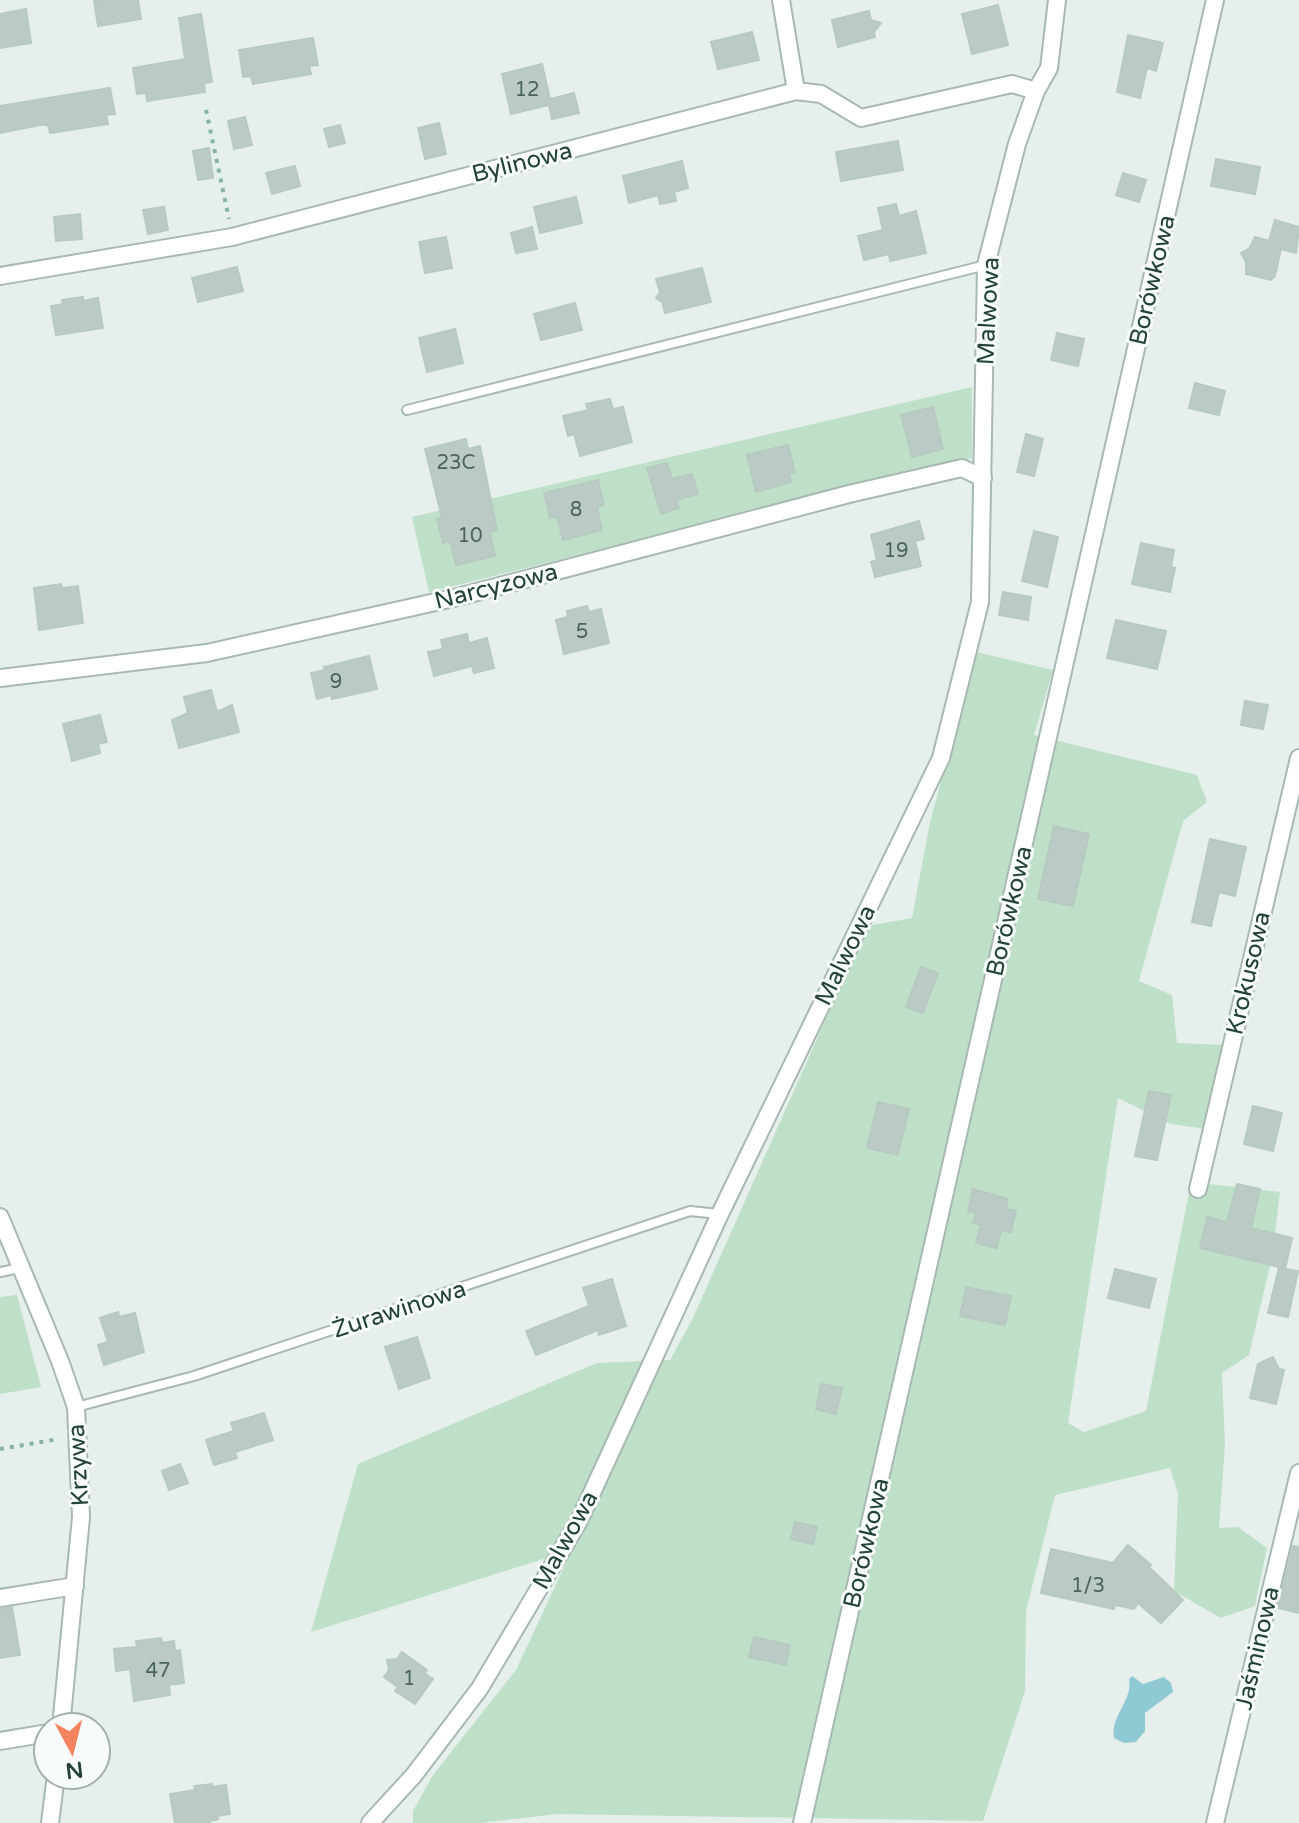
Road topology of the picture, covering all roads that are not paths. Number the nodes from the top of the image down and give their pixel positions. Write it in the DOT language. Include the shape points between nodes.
graph roads {
  1 [pos="781,0"];
  2 [pos="1057,0"];
  3 [pos="1215,0"];
  4 [pos="796,91"];
  5 [pos="1036,91"];
  6 [pos="986,265"];
  7 [pos="0,276"];
  8 [pos="407,410"];
  9 [pos="983,478"];
  10 [pos="0,678"];
  11 [pos="1299,758"];
  12 [pos="1198,1189"];
  13 [pos="720,1214"];
  14 [pos="0,1217"];
  15 [pos="20,1268"];
  16 [pos="0,1272"];
  17 [pos="76,1407"];
  18 [pos="1299,1473"];
  19 [pos="75,1586"];
  20 [pos="0,1598"];
  21 [pos="63,1711"];
  22 [pos="32,1736"];
  23 [pos="0,1741"];
  24 [pos="54,1791"];
  25 [pos="50,1823"];
  26 [pos="370,1823"];
  27 [pos="802,1823"];
  28 [pos="1215,1823"];
  1 -- 4 [label="street"];
  2 -- 5 [label="street, Malwowa" via="1049,68"];
  3 -- 27 [label="street, Borówkowa"];
  4 -- 5 [label="street" via="821,94 861,118 1012,84"];
  4 -- 7 [label="street, Bylinowa" via="232,237"];
  5 -- 6 [label="street, Malwowa"];
  6 -- 8 [label="lane"];
  6 -- 9 [label="street, Malwowa"];
  9 -- 10 [label="street, Narcyzowa" via="962,468 934,474 458,597 207,653"];
  9 -- 13 [label="street, Malwowa" via="980,602 941,758"];
  11 -- 12 [label="street, Krokusowa"];
  13 -- 17 [label="lane, Żurawinowa" via="690,1211 194,1376"];
  13 -- 26 [label="street, Malwowa" via="579,1521 480,1688"];
  14 -- 15 [label="street, Krzywa"];
  15 -- 16 [label="lane"];
  15 -- 17 [label="street, Krzywa"];
  17 -- 19 [label="street, Krzywa" via="81,1517"];
  18 -- 28 [label="street, Jaśminowa"];
  19 -- 20 [label="street"];
  19 -- 21 [label="street, Krzywa"];
  22 -- 23 [label="street"];
  24 -- 25 [label="street"];
}
